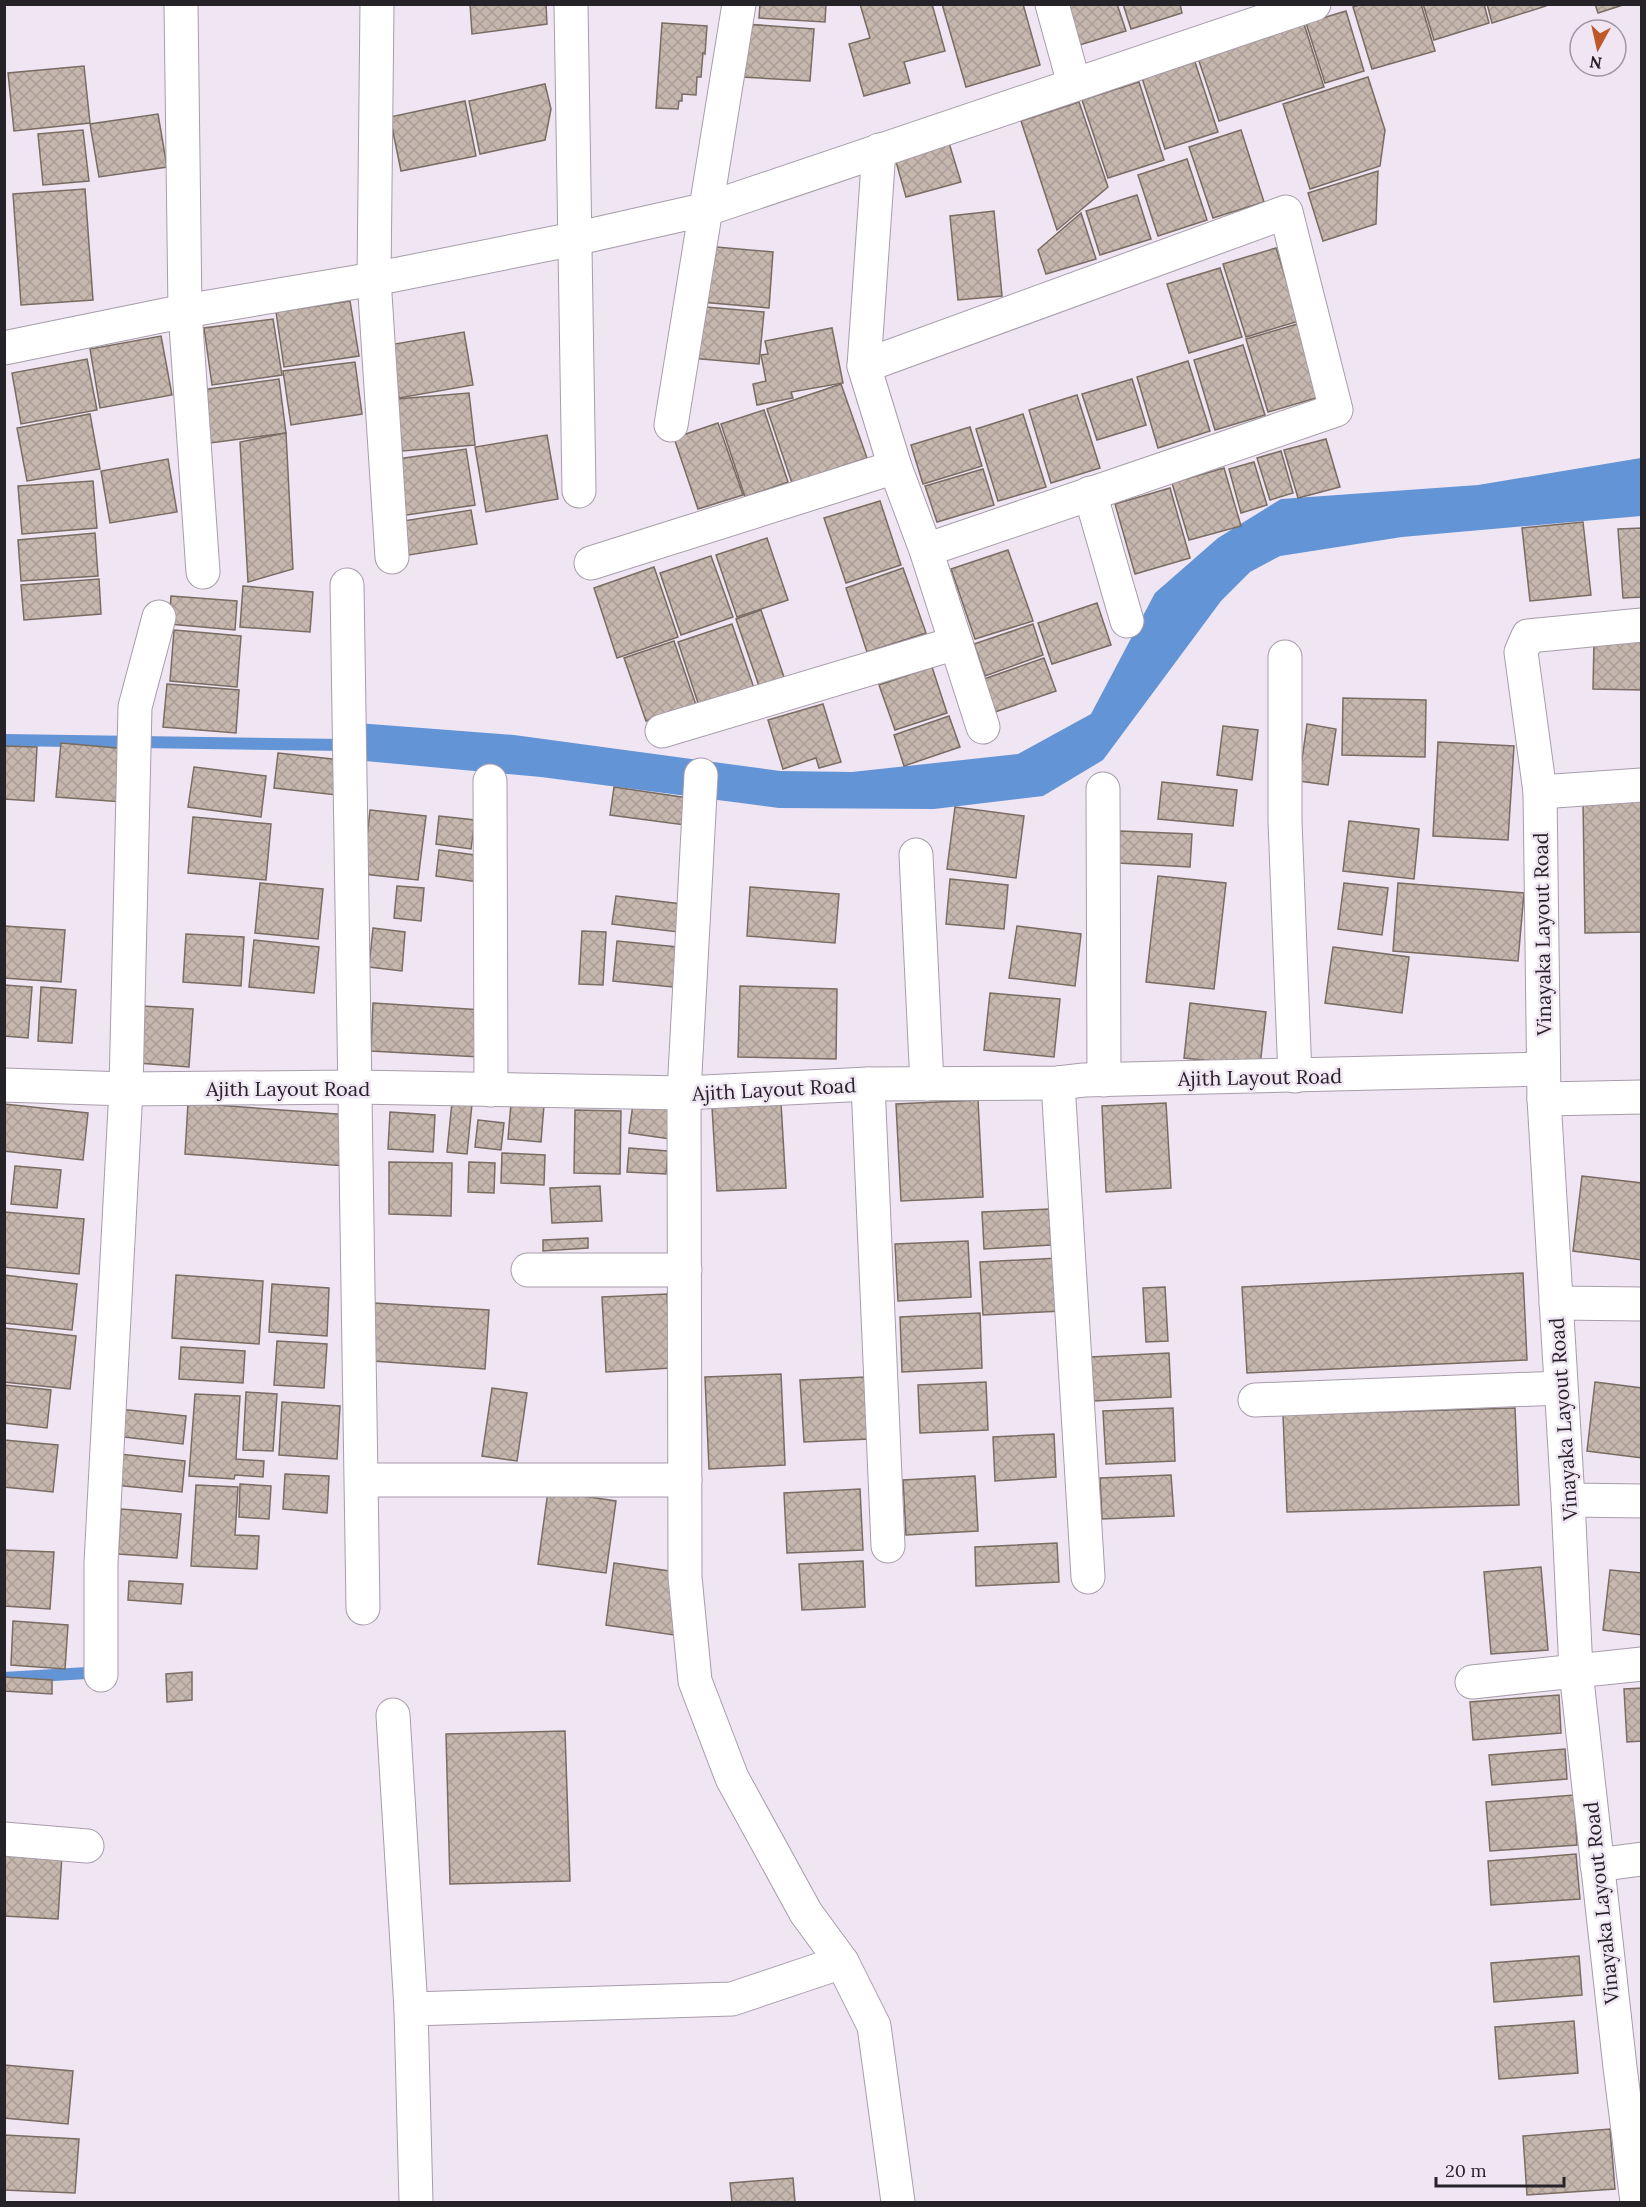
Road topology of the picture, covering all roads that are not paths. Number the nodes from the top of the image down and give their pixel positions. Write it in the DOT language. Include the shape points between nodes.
graph roads {
  1 [pos="181,4"];
  2 [pos="377,4"];
  3 [pos="571,4"];
  4 [pos="739,4"];
  5 [pos="1052,4"];
  6 [pos="1314,4"];
  7 [pos="1074,84"];
  8 [pos="879,150"];
  9 [pos="706,209"];
  10 [pos="574,239"];
  11 [pos="374,279"];
  12 [pos="185,311"];
  13 [pos="4,348"];
  14 [pos="864,366"];
  15 [pos="671,424"];
  16 [pos="895,466"];
  17 [pos="579,491"];
  18 [pos="1090,493"];
  19 [pos="926,550"];
  20 [pos="392,557"];
  21 [pos="591,563"];
  22 [pos="203,572"];
  23 [pos="346,585"];
  24 [pos="159,617"];
  25 [pos="1127,621"];
  26 [pos="1641,625"];
  27 [pos="956,643"];
  28 [pos="1285,657"];
  29 [pos="983,727"];
  30 [pos="662,731"];
  31 [pos="701,775"];
  32 [pos="490,781"];
  33 [pos="1641,785"];
  34 [pos="1103,789"];
  35 [pos="1540,792"];
  36 [pos="916,855"];
  37 [pos="1295,1076"];
  38 [pos="1104,1080"];
  39 [pos="1058,1083"];
  40 [pos="868,1084"];
  41 [pos="927,1084"];
  42 [pos="1544,1084"];
  43 [pos="4,1085"];
  44 [pos="355,1087"];
  45 [pos="126,1089"];
  46 [pos="491,1090"];
  47 [pos="684,1093"];
  48 [pos="1641,1097"];
  49 [pos="528,1270"];
  50 [pos="685,1270"];
  51 [pos="1556,1303"];
  52 [pos="1641,1304"];
  53 [pos="1560,1388"];
  54 [pos="1255,1400"];
  55 [pos="362,1479"];
  56 [pos="685,1480"];
  57 [pos="1568,1500"];
  58 [pos="1641,1501"];
  59 [pos="888,1546"];
  60 [pos="1088,1577"];
  61 [pos="363,1608"];
  62 [pos="1641,1664"];
  63 [pos="1576,1671"];
  64 [pos="101,1675"];
  65 [pos="1473,1682"];
  66 [pos="393,1715"];
  67 [pos="4,1839"];
  68 [pos="87,1845"];
  69 [pos="1641,1859"];
  70 [pos="1597,1865"];
  71 [pos="842,1962"];
  72 [pos="411,2009"];
  73 [pos="1631,2066"];
  74 [pos="416,2202"];
  75 [pos="898,2202"];
  76 [pos="1637,2202"];
  1 -- 12 [label="street"];
  2 -- 11 [label="street"];
  3 -- 10 [label="street"];
  4 -- 9 [label="street"];
  5 -- 7 [label="street"];
  6 -- 7 [label="street"];
  7 -- 8 [label="street"];
  8 -- 9 [label="street"];
  8 -- 14 [label="street"];
  9 -- 10 [label="street"];
  9 -- 15 [label="street"];
  10 -- 11 [label="street"];
  10 -- 17 [label="street"];
  11 -- 12 [label="street"];
  11 -- 20 [label="street"];
  12 -- 13 [label="street"];
  12 -- 22 [label="street"];
  14 -- 16 [label="street"];
  14 -- 18 [label="street" via="1286,212 1336,410"];
  16 -- 19 [label="street"];
  16 -- 21 [label="street"];
  18 -- 19 [label="street"];
  18 -- 25 [label="street"];
  19 -- 27 [label="street"];
  23 -- 44 [label="street"];
  24 -- 45 [label="street" via="135,707"];
  26 -- 35 [label="street, Vinayaka Layout Road" via="1528,636 1521,652"];
  27 -- 29 [label="street"];
  27 -- 30 [label="street"];
  28 -- 37 [label="street" via="1285,821"];
  31 -- 47 [label="street"];
  32 -- 46 [label="street"];
  33 -- 35 [label="street"];
  34 -- 38 [label="street"];
  35 -- 42 [label="street, Vinayaka Layout Road"];
  36 -- 41 [label="street"];
  37 -- 38 [label="street, Ajith Layout Road"];
  37 -- 42 [label="street, Ajith Layout Road"];
  38 -- 39 [label="street, Ajith Layout Road"];
  39 -- 41 [label="street, Ajith Layout Road"];
  39 -- 60 [label="street"];
  40 -- 41 [label="street, Ajith Layout Road"];
  40 -- 47 [label="street, Ajith Layout Road"];
  40 -- 59 [label="street"];
  42 -- 48 [label="street, Ajith Layout Road"];
  42 -- 51 [label="street, Vinayaka Layout Road"];
  43 -- 45 [label="street, Ajith Layout Road"];
  44 -- 45 [label="street, Ajith Layout Road"];
  44 -- 46 [label="street, Ajith Layout Road"];
  44 -- 55 [label="street"];
  45 -- 64 [label="street" via="101,1563"];
  46 -- 47 [label="street, Ajith Layout Road"];
  47 -- 50 [label="street"];
  49 -- 50 [label="street"];
  50 -- 56 [label="street"];
  51 -- 52 [label="street"];
  51 -- 53 [label="street, Vinayaka Layout Road"];
  53 -- 54 [label="street"];
  53 -- 57 [label="street, Vinayaka Layout Road"];
  55 -- 56 [label="street"];
  55 -- 61 [label="street"];
  56 -- 71 [label="street" via="685,1577 695,1681 732,1778 806,1913"];
  57 -- 58 [label="street"];
  57 -- 63 [label="street, Vinayaka Layout Road"];
  62 -- 63 [label="street"];
  63 -- 65 [label="street"];
  63 -- 70 [label="street, Vinayaka Layout Road"];
  66 -- 72 [label="street"];
  67 -- 68 [label="street"];
  69 -- 70 [label="street"];
  70 -- 73 [label="street, Vinayaka Layout Road"];
  71 -- 72 [label="street" via="732,1999"];
  71 -- 75 [label="street" via="874,2026"];
  72 -- 74 [label="street"];
  73 -- 76 [label="street, Vinayaka Layout Road"];
}
